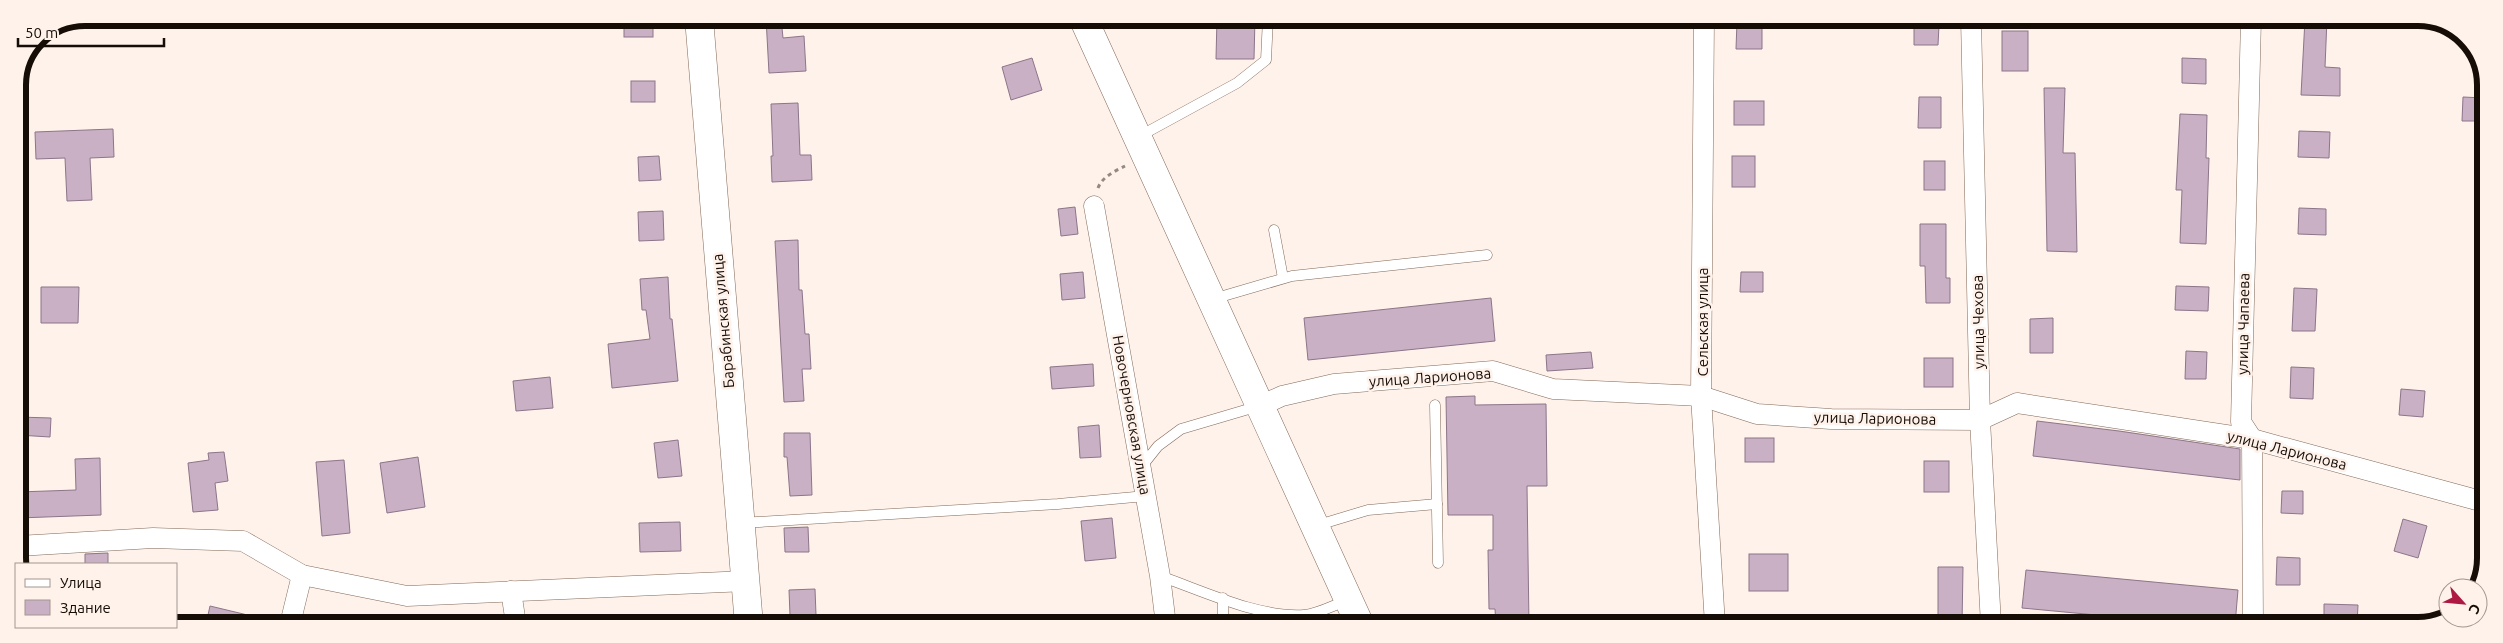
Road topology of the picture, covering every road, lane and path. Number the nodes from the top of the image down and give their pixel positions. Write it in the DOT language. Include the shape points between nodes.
graph roads {
  1 [pos="701,26"];
  2 [pos="1087,26"];
  3 [pos="1268,26"];
  4 [pos="1704,26"];
  5 [pos="1971,26"];
  6 [pos="2251,26"];
  7 [pos="1142,147"];
  8 [pos="1094,206"];
  9 [pos="1274,230"];
  10 [pos="1487,255"];
  11 [pos="1283,278"];
  12 [pos="1212,300"];
  13 [pos="1701,396"];
  14 [pos="1435,405"];
  15 [pos="1260,406"];
  16 [pos="1980,420"];
  17 [pos="2252,439"];
  18 [pos="1141,467"];
  19 [pos="1146,496"];
  20 [pos="2477,500"];
  21 [pos="1437,504"];
  22 [pos="742,523"];
  23 [pos="1315,526"];
  24 [pos="26,546"];
  25 [pos="1438,563"];
  26 [pos="302,575"];
  27 [pos="1160,576"];
  28 [pos="747,582"];
  29 [pos="512,591"];
  30 [pos="1223,598"];
  31 [pos="1348,600"];
  32 [pos="1293,615"];
  33 [pos="292,617"];
  34 [pos="515,617"];
  35 [pos="749,617"];
  36 [pos="1165,617"];
  37 [pos="1224,617"];
  38 [pos="1356,617"];
  39 [pos="1715,617"];
  40 [pos="1991,617"];
  41 [pos="2253,617"];
  1 -- 22 [label="main road, Барабинская улица" via="712,195"];
  2 -- 7 [label="main road"];
  3 -- 7 [label="lane" via="1266,60"];
  4 -- 13 [label="street, Сельская улица"];
  5 -- 16 [label="street, улица Чехова"];
  6 -- 17 [label="street, улица Чапаева" via="2241,422"];
  7 -- 8 [label="path" via="1100,183"];
  7 -- 12 [label="main road"];
  8 -- 18 [label="street, Новочерновская улица"];
  9 -- 11 [label="lane"];
  10 -- 11 [label="lane"];
  11 -- 12 [label="lane"];
  12 -- 15 [label="main road"];
  13 -- 15 [label="street, улица Ларионова" via="1553,389 1493,371 1334,384 1282,396"];
  13 -- 16 [label="street, улица Ларионова" via="1757,414 1831,419"];
  13 -- 39 [label="street, Сельская улица"];
  14 -- 21 [label="lane"];
  15 -- 18 [label="lane" via="1181,429 1158,446"];
  15 -- 23 [label="main road"];
  16 -- 17 [label="street, улица Ларионова" via="2017,403"];
  16 -- 40 [label="street, улица Чехова"];
  17 -- 20 [label="street, улица Ларионова"];
  17 -- 41 [label="street, улица Чапаева"];
  18 -- 19 [label="street, Новочерновская улица"];
  19 -- 22 [label="lane"];
  19 -- 27 [label="street, Новочерновская улица"];
  21 -- 23 [label="lane" via="1368,510"];
  21 -- 25 [label="lane"];
  22 -- 28 [label="main road, Барабинская улица"];
  23 -- 31 [label="main road"];
  24 -- 26 [label="street" via="153,538 243,541"];
  26 -- 29 [label="street" via="407,596"];
  26 -- 33 [label="street"];
  27 -- 30 [label="lane"];
  27 -- 36 [label="street, Новочерновская улица"];
  28 -- 29 [label="street"];
  28 -- 35 [label="main road, Барабинская улица"];
  29 -- 34 [label="street"];
  30 -- 32 [label="lane"];
  30 -- 37 [label="lane"];
  31 -- 32 [label="lane" via="1306,615"];
  31 -- 38 [label="main road"];
}
